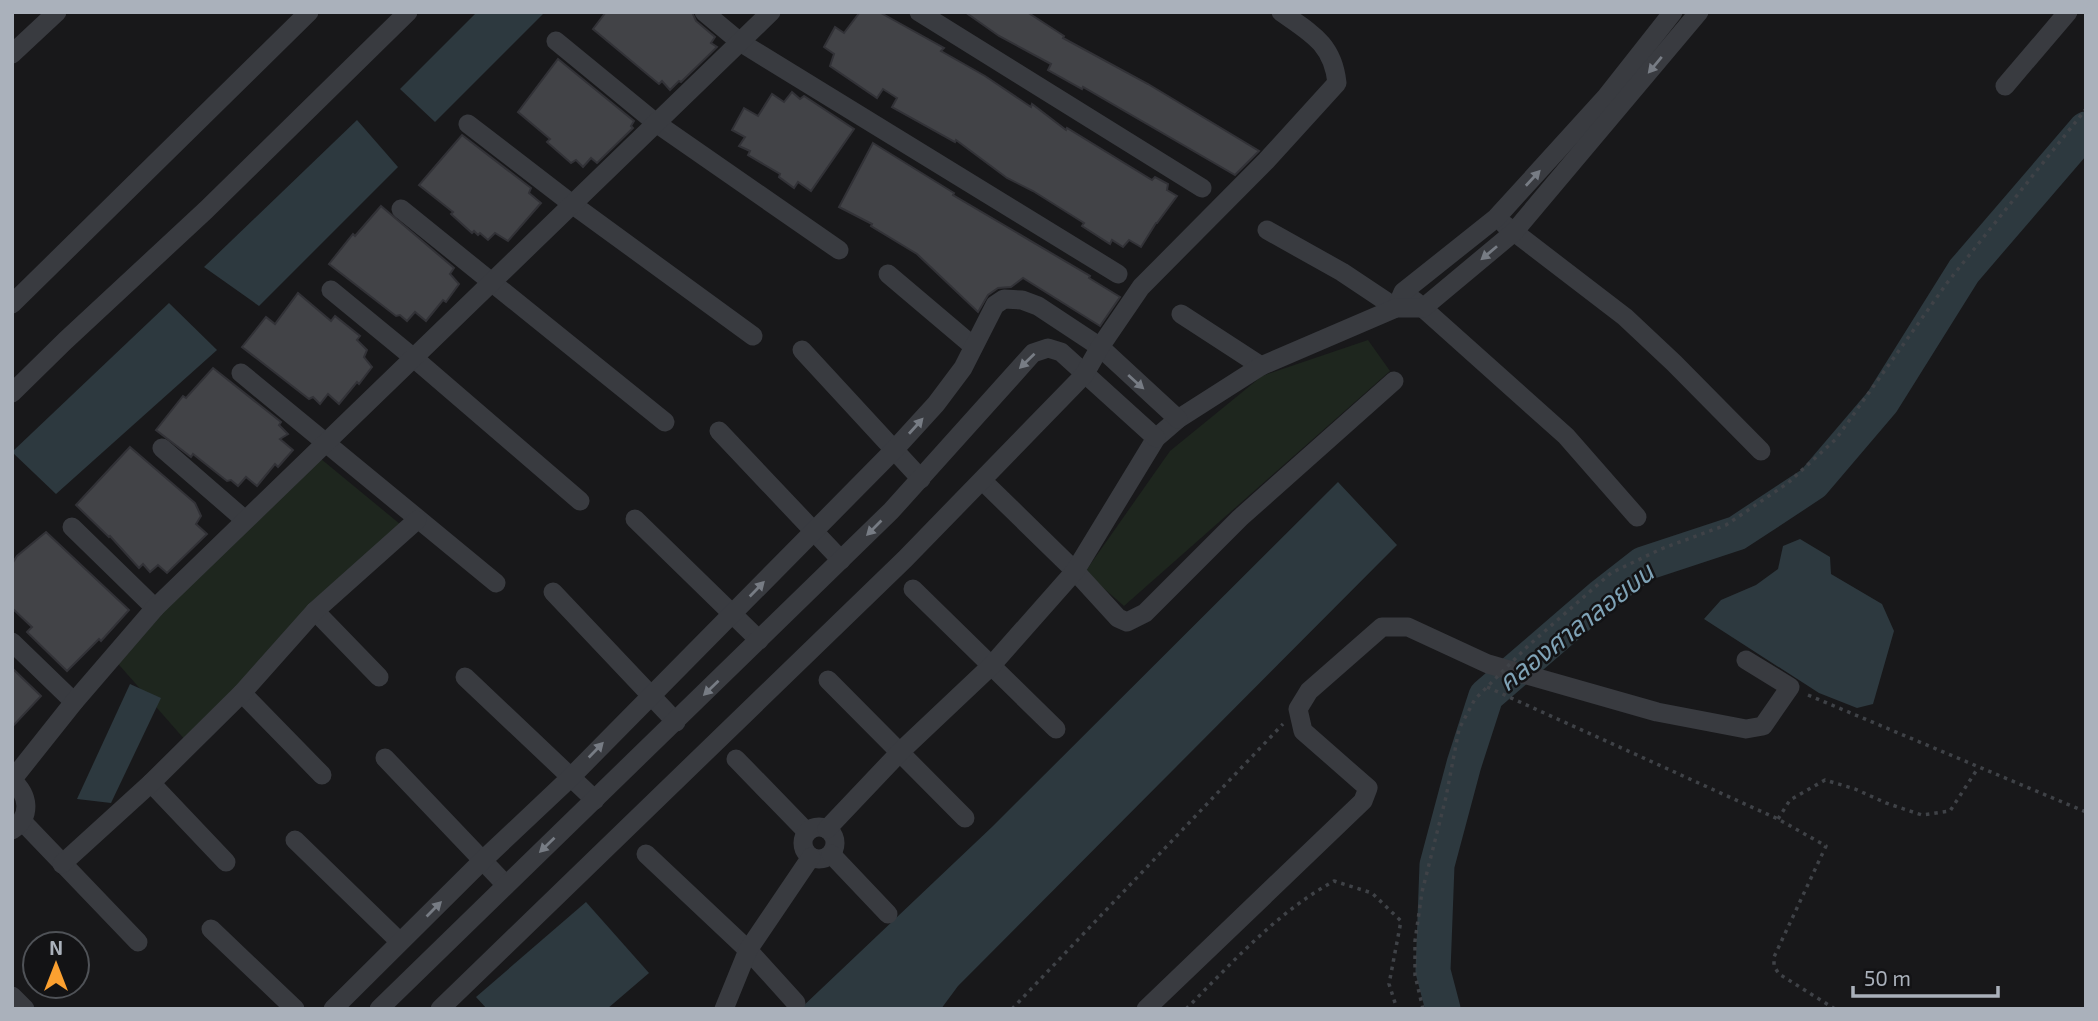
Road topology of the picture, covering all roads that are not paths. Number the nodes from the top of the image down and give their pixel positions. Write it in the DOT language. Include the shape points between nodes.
graph roads {
  1 [pos="57,12"];
  2 [pos="309,12"];
  3 [pos="408,12"];
  4 [pos="704,12"];
  5 [pos="771,12"];
  6 [pos="919,12"];
  7 [pos="1281,12"];
  8 [pos="1674,12"];
  9 [pos="1699,12"];
  10 [pos="2068,12"];
  11 [pos="556,41"];
  12 [pos="740,42"];
  13 [pos="12,54"];
  14 [pos="2005,86"];
  15 [pos="656,123"];
  16 [pos="468,124"];
  17 [pos="1202,188"];
  18 [pos="572,204"];
  19 [pos="401,209"];
  20 [pos="1496,218"];
  21 [pos="1267,230"];
  22 [pos="1514,232"];
  23 [pos="839,250"];
  24 [pos="887,274"];
  25 [pos="1118,274"];
  26 [pos="490,282"];
  27 [pos="331,290"];
  28 [pos="1399,300"];
  29 [pos="12,304"];
  30 [pos="1423,307"];
  31 [pos="1181,314"];
  32 [pos="753,336"];
  33 [pos="973,346"];
  34 [pos="1100,347"];
  35 [pos="802,350"];
  36 [pos="415,359"];
  37 [pos="1261,366"];
  38 [pos="241,373"];
  39 [pos="1084,375"];
  40 [pos="1394,381"];
  41 [pos="12,393"];
  42 [pos="1178,419"];
  43 [pos="665,422"];
  44 [pos="719,431"];
  45 [pos="1156,438"];
  46 [pos="326,444"];
  47 [pos="162,447"];
  48 [pos="894,450"];
  49 [pos="1760,451"];
  50 [pos="921,479"];
  51 [pos="989,487"];
  52 [pos="580,501"];
  53 [pos="1637,517"];
  54 [pos="635,519"];
  55 [pos="246,520"];
  56 [pos="417,520"];
  57 [pos="72,527"];
  58 [pos="814,531"];
  59 [pos="841,560"];
  60 [pos="1074,571"];
  61 [pos="496,583"];
  62 [pos="913,589"];
  63 [pos="553,592"];
  64 [pos="155,608"];
  65 [pos="315,611"];
  66 [pos="733,615"];
  67 [pos="760,640"];
  68 [pos="12,642"];
  69 [pos="1746,660"];
  70 [pos="991,666"];
  71 [pos="379,677"];
  72 [pos="465,677"];
  73 [pos="828,680"];
  74 [pos="242,693"];
  75 [pos="649,695"];
  76 [pos="74,702"];
  77 [pos="676,722"];
  78 [pos="1056,729"];
  79 [pos="901,751"];
  80 [pos="385,758"];
  81 [pos="736,760"];
  82 [pos="322,775"];
  83 [pos="570,778"];
  84 [pos="12,780"];
  85 [pos="151,783"];
  86 [pos="595,800"];
  87 [pos="965,818"];
  88 [pos="17,825"];
  89 [pos="827,830"];
  90 [pos="807,832"];
  91 [pos="295,840"];
  92 [pos="646,853"];
  93 [pos="831,854"];
  94 [pos="811,857"];
  95 [pos="482,861"];
  96 [pos="226,862"];
  97 [pos="62,864"];
  98 [pos="506,885"];
  99 [pos="888,914"];
  100 [pos="211,929"];
  101 [pos="138,942"];
  102 [pos="400,942"];
  103 [pos="748,950"];
  104 [pos="12,996"];
  105 [pos="796,1003"];
  106 [pos="25,1009"];
  107 [pos="295,1009"];
  108 [pos="333,1009"];
  109 [pos="379,1009"];
  110 [pos="440,1009"];
  111 [pos="724,1009"];
  112 [pos="1146,1009"];
  1 -- 13 [label="street"];
  2 -- 29 [label="street"];
  3 -- 41 [label="street"];
  4 -- 12 [label="street"];
  5 -- 12 [label="street"];
  6 -- 17 [label="street"];
  7 -- 34 [label="street" via="1328,50 1337,83 1141,287"];
  20 -- 8 [label="street, one-way" via="1606,97"];
  9 -- 22 [label="street, one-way"];
  10 -- 14 [label="street"];
  11 -- 15 [label="street"];
  12 -- 15 [label="street"];
  12 -- 25 [label="street"];
  15 -- 18 [label="street"];
  15 -- 23 [label="street"];
  16 -- 18 [label="street"];
  18 -- 26 [label="street"];
  18 -- 32 [label="street"];
  19 -- 26 [label="street"];
  20 -- 22 [label="street"];
  20 -- 28 [label="street"];
  21 -- 28 [label="street"];
  22 -- 30 [label="street, one-way"];
  22 -- 49 [label="street" via="1625,317"];
  24 -- 33 [label="street"];
  26 -- 36 [label="street"];
  26 -- 43 [label="street"];
  27 -- 36 [label="street"];
  28 -- 30 [label="street"];
  28 -- 37 [label="street"];
  30 -- 53 [label="street" via="1566,436"];
  31 -- 37 [label="street"];
  33 -- 34 [label="street" via="995,305 1004,299 1038,306"];
  48 -- 33 [label="street, one-way" via="936,404"];
  34 -- 39 [label="street"];
  34 -- 42 [label="street, one-way"];
  35 -- 48 [label="street"];
  36 -- 46 [label="street"];
  36 -- 52 [label="street"];
  37 -- 42 [label="street"];
  38 -- 46 [label="street"];
  39 -- 45 [label="street"];
  39 -- 50 [label="street, one-way" via="1061,352 1048,348 1033,354"];
  39 -- 110 [label="street" via="905,559"];
  40 -- 60 [label="street" via="1240,518 1144,613 1127,622 1118,618"];
  42 -- 45 [label="street"];
  44 -- 58 [label="street"];
  45 -- 60 [label="street"];
  46 -- 55 [label="street"];
  46 -- 56 [label="street"];
  47 -- 55 [label="street"];
  48 -- 50 [label="street"];
  48 -- 58 [label="street"];
  50 -- 59 [label="street, one-way"];
  51 -- 60 [label="street"];
  54 -- 66 [label="street"];
  55 -- 64 [label="street"];
  56 -- 61 [label="street"];
  56 -- 65 [label="street"];
  57 -- 64 [label="street"];
  58 -- 59 [label="street"];
  66 -- 58 [label="street, one-way"];
  59 -- 67 [label="street"];
  60 -- 70 [label="street"];
  62 -- 70 [label="street"];
  63 -- 75 [label="street"];
  64 -- 76 [label="street"];
  65 -- 71 [label="street"];
  65 -- 74 [label="street"];
  66 -- 67 [label="street"];
  66 -- 75 [label="street"];
  67 -- 77 [label="street, one-way"];
  68 -- 76 [label="street"];
  69 -- 112 [label="street" via="1790,687 1763,726 1746,729 1657,712 1488,664 1408,627 1382,627 1309,691 1298,709 1303,731 1368,788 1363,801"];
  70 -- 78 [label="street"];
  70 -- 79 [label="street"];
  72 -- 83 [label="street"];
  73 -- 79 [label="street"];
  74 -- 82 [label="street"];
  74 -- 85 [label="street"];
  75 -- 77 [label="street"];
  83 -- 75 [label="street, one-way"];
  76 -- 84 [label="street"];
  77 -- 86 [label="street"];
  79 -- 87 [label="street"];
  79 -- 89 [label="street"];
  80 -- 95 [label="street"];
  81 -- 90 [label="street"];
  83 -- 86 [label="street"];
  83 -- 95 [label="street"];
  84 -- 88 [label="street" via="27,803"];
  85 -- 96 [label="street"];
  85 -- 97 [label="street"];
  86 -- 98 [label="street, one-way"];
  88 -- 97 [label="street"];
  89 -- 90 [label="street" via="820,827"];
  89 -- 93 [label="street" via="835,841"];
  90 -- 94 [label="street" via="803,845"];
  91 -- 102 [label="street"];
  92 -- 103 [label="street"];
  93 -- 94 [label="street"];
  93 -- 99 [label="street"];
  94 -- 103 [label="street"];
  95 -- 98 [label="street"];
  102 -- 95 [label="street, one-way"];
  97 -- 101 [label="street"];
  98 -- 109 [label="street"];
  100 -- 107 [label="street"];
  102 -- 108 [label="street"];
  103 -- 105 [label="street"];
  103 -- 111 [label="street"];
  104 -- 106 [label="street"];
}
